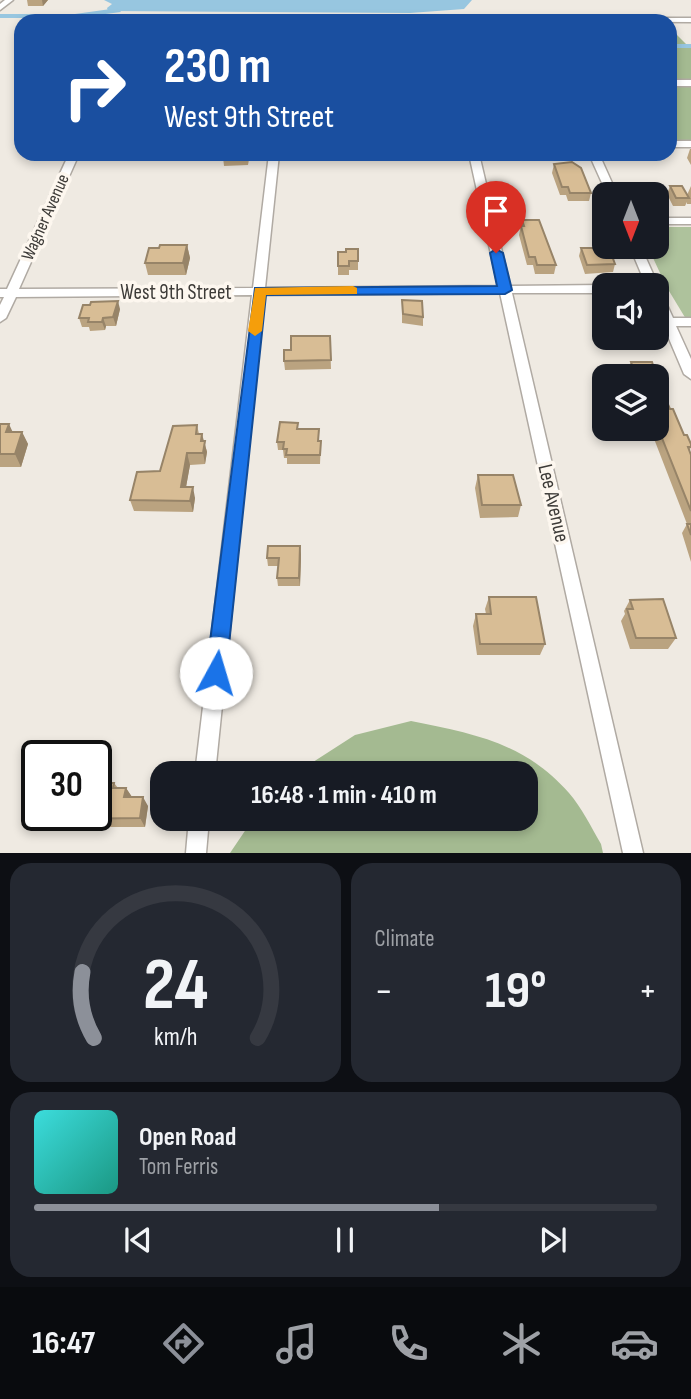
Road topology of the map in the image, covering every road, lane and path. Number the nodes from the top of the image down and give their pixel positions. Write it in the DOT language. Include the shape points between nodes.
graph roads {
  1 [pos="9,0"];
  2 [pos="0,8"];
  3 [pos="71,161"];
  4 [pos="273,161"];
  5 [pos="476,161"];
  6 [pos="597,161"];
  7 [pos="607,182"];
  8 [pos="669,221"];
  9 [pos="691,221"];
  10 [pos="592,289"];
  11 [pos="505,290"];
  12 [pos="259,291"];
  13 [pos="6,293"];
  14 [pos="0,318"];
  15 [pos="669,322"];
  16 [pos="691,322"];
  17 [pos="669,324"];
  18 [pos="691,374"];
  19 [pos="206,761"];
  20 [pos="198,831"];
  21 [pos="195,853"];
  22 [pos="633,853"];
  1 -- 2 [label="street"];
  3 -- 13 [label="street, Wagner Avenue"];
  4 -- 12 [label="street"];
  5 -- 11 [label="street, Lee Avenue"];
  6 -- 7 [label="street"];
  8 -- 9 [label="street"];
  10 -- 11 [label="street, West 9th Street"];
  11 -- 12 [label="street, West 9th Street"];
  11 -- 22 [label="street, Lee Avenue"];
  12 -- 13 [label="street, West 9th Street"];
  12 -- 19 [label="street"];
  13 -- 14 [label="street, Wagner Avenue"];
  15 -- 16 [label="street"];
  17 -- 18 [label="street"];
  20 -- 21 [label="street"];
}
